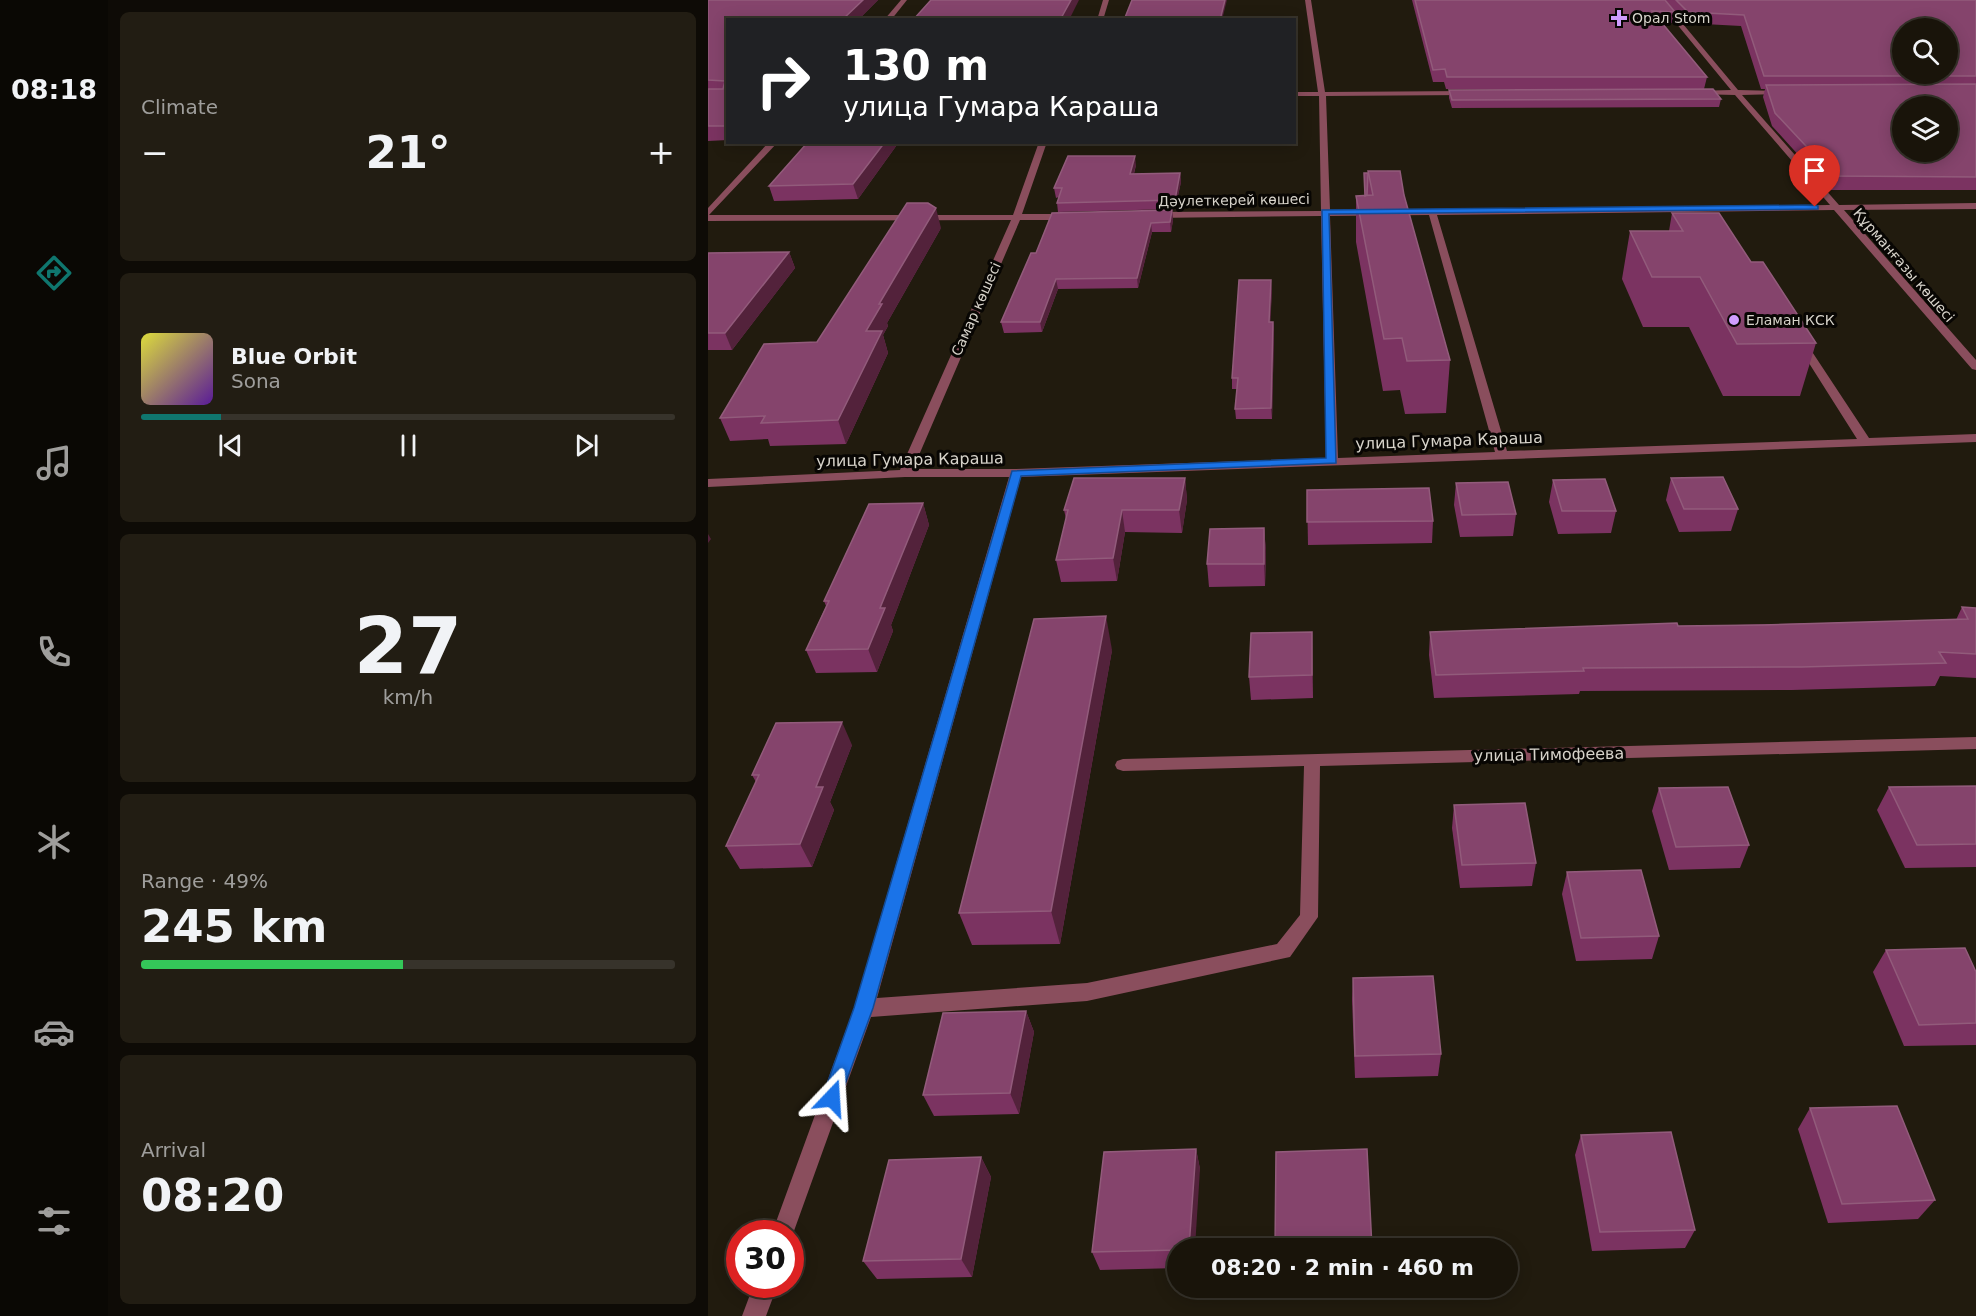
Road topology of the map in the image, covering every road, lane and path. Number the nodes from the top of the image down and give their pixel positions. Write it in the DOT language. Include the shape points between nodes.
graph roads {
  1 [pos="904,0"];
  2 [pos="1106,0"];
  3 [pos="1308,0"];
  4 [pos="1660,0"];
  5 [pos="889,18"];
  6 [pos="1101,18"];
  7 [pos="1736,92"];
  8 [pos="1796,92"];
  9 [pos="1322,93"];
  10 [pos="1476,93"];
  11 [pos="1689,93"];
  12 [pos="1296,94"];
  13 [pos="772,144"];
  14 [pos="1042,144"];
  15 [pos="1976,206"];
  16 [pos="1835,207"];
  17 [pos="1432,211"];
  18 [pos="1325,212"];
  19 [pos="708,213"];
  20 [pos="1147,215"];
  21 [pos="1087,216"];
  22 [pos="708,218"];
  23 [pos="1016,218"];
  24 [pos="1797,335"];
  25 [pos="1976,367"];
  26 [pos="1976,438"];
  27 [pos="1865,442"];
  28 [pos="1502,454"];
  29 [pos="1332,461"];
  30 [pos="905,473"];
  31 [pos="1016,473"];
  32 [pos="708,483"];
  33 [pos="1976,743"];
  34 [pos="1312,760"];
  35 [pos="1123,765"];
  36 [pos="864,1008"];
  37 [pos="789,1220"];
  38 [pos="761,1298"];
  39 [pos="754,1316"];
  1 -- 5 [label="street"];
  2 -- 6 [label="street"];
  3 -- 9 [label="street"];
  4 -- 7 [label="street, Құрманғазы көшесі"];
  7 -- 8 [label="street"];
  7 -- 11 [label="street"];
  7 -- 16 [label="street, Құрманғазы көшесі"];
  9 -- 10 [label="street"];
  9 -- 12 [label="street"];
  9 -- 18 [label="street"];
  13 -- 19 [label="street"];
  14 -- 23 [label="street, Самар көшесі"];
  15 -- 16 [label="street, Дәулеткерей көшесі"];
  16 -- 17 [label="street, Дәулеткерей көшесі" via="1718,213"];
  16 -- 25 [label="street, Құрманғазы көшесі"];
  17 -- 18 [label="street, Дәулеткерей көшесі"];
  17 -- 28 [label="street"];
  18 -- 20 [label="street, Дәулеткерей көшесі"];
  18 -- 29 [label="street"];
  21 -- 23 [label="street"];
  22 -- 23 [label="street"];
  23 -- 30 [label="street, Самар көшесі"];
  24 -- 27 [label="street"];
  26 -- 27 [label="street, улица Гумара Караша"];
  27 -- 28 [label="street, улица Гумара Караша"];
  28 -- 29 [label="street, улица Гумара Караша"];
  29 -- 31 [label="street, улица Гумара Караша"];
  30 -- 31 [label="street, улица Гумара Караша"];
  30 -- 32 [label="street, улица Гумара Караша"];
  31 -- 36 [label="street"];
  33 -- 34 [label="street, улица Тимофеева"];
  34 -- 35 [label="street, улица Тимофеева"];
  34 -- 36 [label="street" via="1310,917 1283,951 1087,992"];
  36 -- 37 [label="street"];
  38 -- 39 [label="street"];
}
